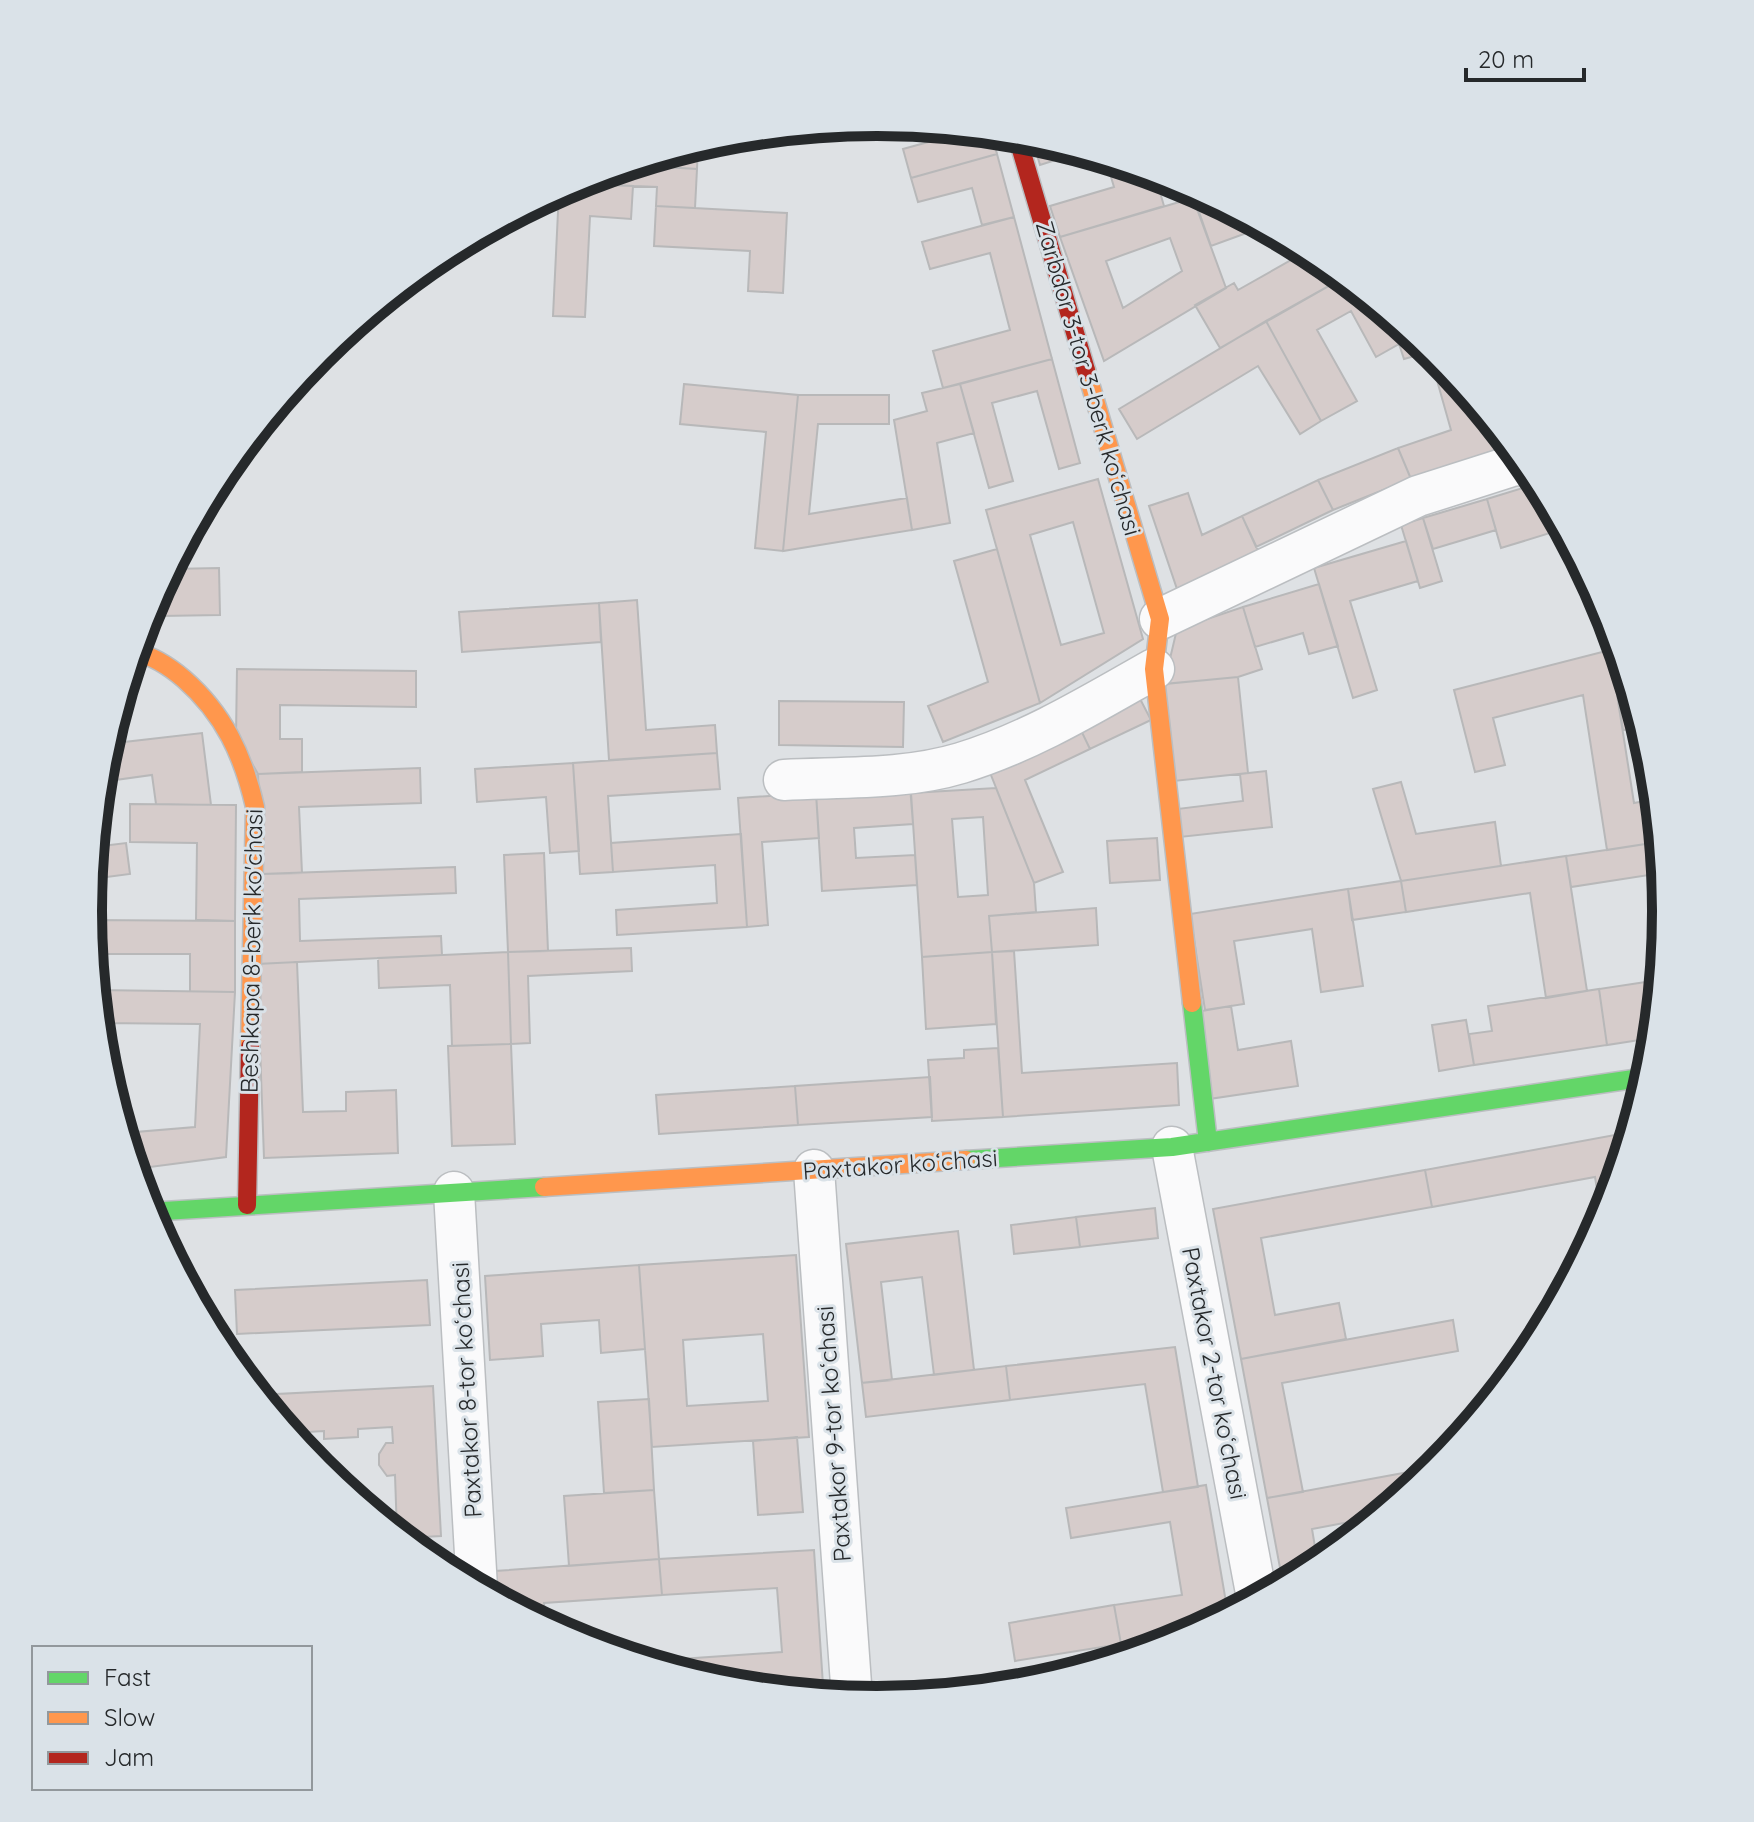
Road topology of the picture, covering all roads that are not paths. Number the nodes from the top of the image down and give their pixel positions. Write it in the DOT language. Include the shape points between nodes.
graph roads {
  1 [pos="1021,150"];
  2 [pos="1511,466"];
  3 [pos="1160,619"];
  4 [pos="146,655"];
  5 [pos="1154,669"];
  6 [pos="784,780"];
  7 [pos="1633,1079"];
  8 [pos="1190,1144"];
  9 [pos="814,1170"];
  10 [pos="454,1192"];
  11 [pos="247,1205"];
  12 [pos="162,1211"];
  13 [pos="476,1574"];
  14 [pos="1255,1587"];
  15 [pos="851,1685"];
  1 -- 3 [label="street, Zarbdor 3-tor 3-berk koʻchasi"];
  2 -- 3 [label="street" via="1418,496"];
  3 -- 5 [label="street, Zarbdor 3-tor 3-berk koʻchasi"];
  4 -- 11 [label="street, Beshkapa 8-berk koʼchasi" via="201,693 228,726 246,765 255,807"];
  5 -- 6 [label="street" via="1064,720 959,763 901,774"];
  5 -- 8 [label="street, Zarbdor 3-tor 3-berk koʻchasi"];
  7 -- 8 [label="street, Paxtakor koʻchasi"];
  8 -- 9 [label="street, Paxtakor koʻchasi"];
  8 -- 14 [label="street, Paxtakor 2-tor koʻchasi"];
  9 -- 10 [label="street, Paxtakor koʻchasi"];
  9 -- 15 [label="street, Paxtakor 9-tor koʻchasi"];
  10 -- 11 [label="street, Paxtakor koʻchasi"];
  10 -- 13 [label="street, Paxtakor 8-tor koʻchasi"];
  11 -- 12 [label="street, Paxtakor koʻchasi"];
}
